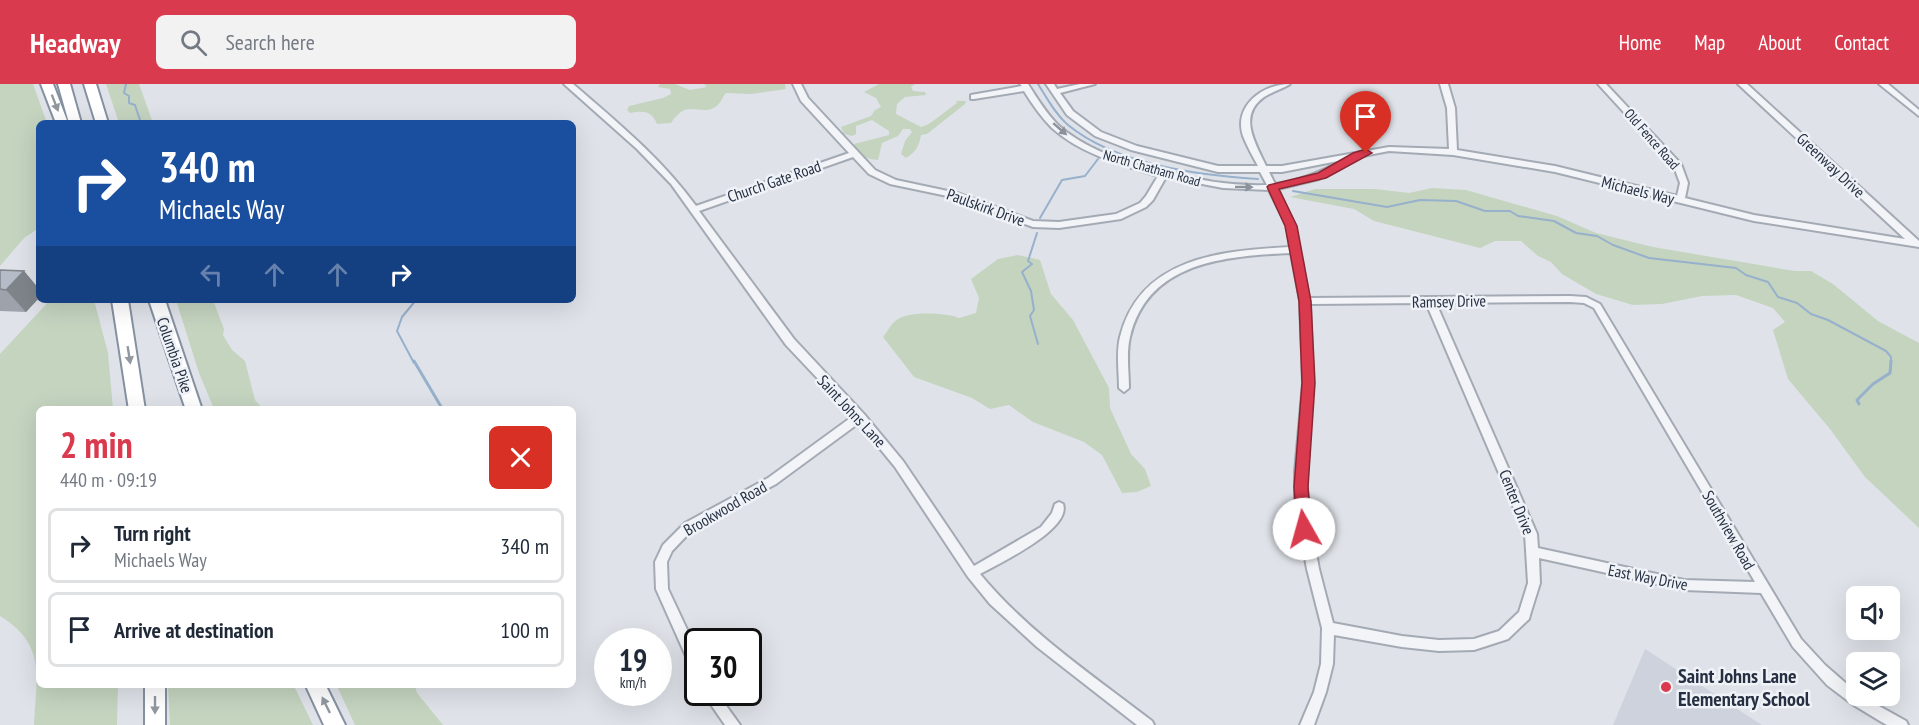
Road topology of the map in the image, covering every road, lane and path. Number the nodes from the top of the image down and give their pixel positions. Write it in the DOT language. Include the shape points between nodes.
graph roads {
  1 [pos="47,84"];
  2 [pos="64,84"];
  3 [pos="90,84"];
  4 [pos="568,84"];
  5 [pos="797,84"];
  6 [pos="1050,84"];
  7 [pos="1091,84"];
  8 [pos="1286,84"];
  9 [pos="1444,84"];
  10 [pos="1602,84"];
  11 [pos="1742,84"];
  12 [pos="1883,84"];
  13 [pos="1025,86"];
  14 [pos="1055,92"];
  15 [pos="974,97"];
  16 [pos="1919,114"];
  17 [pos="61,120"];
  18 [pos="74,120"];
  19 [pos="101,120"];
  20 [pos="1453,153"];
  21 [pos="853,154"];
  22 [pos="1357,155"];
  23 [pos="1264,171"];
  24 [pos="1164,173"];
  25 [pos="1273,187"];
  26 [pos="1680,200"];
  27 [pos="695,209"];
  28 [pos="1918,245"];
  29 [pos="1294,250"];
  30 [pos="1305,301"];
  31 [pos="1430,301"];
  32 [pos="120,303"];
  33 [pos="158,303"];
  34 [pos="1592,303"];
  35 [pos="1124,388"];
  36 [pos="136,406"];
  37 [pos="193,406"];
  38 [pos="860,417"];
  39 [pos="1059,507"];
  40 [pos="1535,552"];
  41 [pos="972,573"];
  42 [pos="1763,588"];
  43 [pos="1328,628"];
  44 [pos="684,637"];
  45 [pos="155,688"];
  46 [pos="317,688"];
  47 [pos="719,706"];
  48 [pos="155,725"];
  49 [pos="335,725"];
  50 [pos="733,725"];
  51 [pos="1148,725"];
  52 [pos="1307,725"];
  53 [pos="1901,725"];
  1 -- 17 [label="highway, one-way"];
  2 -- 18 [label="highway"];
  3 -- 19 [label="highway"];
  4 -- 27 [label="street, Saint Johns Lane" via="659,165"];
  5 -- 21 [label="street, Paulskirk Drive" via="804,99"];
  6 -- 14 [label="street, North Chatham Road"];
  7 -- 14 [label="street"];
  8 -- 23 [label="street" via="1257,99 1245,115 1248,135"];
  9 -- 20 [label="street" via="1451,108"];
  10 -- 26 [label="street, Old Fence Road" via="1678,166 1684,183"];
  11 -- 28 [label="street, Greenway Drive"];
  12 -- 16 [label="street"];
  13 -- 15 [label="street"];
  13 -- 24 [label="street, North Chatham Road, one-way" via="1049,119 1069,137 1101,154"];
  14 -- 23 [label="street, North Chatham Road" via="1078,121 1115,142 1218,169"];
  20 -- 22 [label="street, Michaels Way" via="1406,148"];
  20 -- 26 [label="street, Michaels Way" via="1555,168"];
  21 -- 24 [label="street, Paulskirk Drive" via="872,172 893,182 944,191 1019,220 1045,225 1101,220 1132,212 1150,198"];
  21 -- 27 [label="street, Church Gate Road"];
  22 -- 23 [label="street, Michaels Way"];
  22 -- 25 [label="street, Michaels Way" via="1322,175"];
  23 -- 25 [label="street"];
  24 -- 25 [label="street, North Chatham Road, one-way" via="1218,185"];
  25 -- 29 [label="street" via="1291,226"];
  26 -- 28 [label="street, Michaels Way" via="1754,218"];
  27 -- 38 [label="street, Saint Johns Lane" via="790,342"];
  29 -- 30 [label="street"];
  29 -- 35 [label="street" via="1217,256 1174,271 1162,280 1149,291 1131,320 1124,349"];
  30 -- 31 [label="street, Ramsey Drive"];
  30 -- 43 [label="street" via="1308,383 1301,503 1312,569"];
  31 -- 34 [label="street, Ramsey Drive" via="1570,299"];
  31 -- 40 [label="street, Center Drive" via="1523,514"];
  32 -- 36 [label="highway, one-way"];
  33 -- 37 [label="highway, Columbia Pike"];
  34 -- 42 [label="street, Southview Road" via="1606,318"];
  38 -- 41 [label="street, Saint Johns Lane" via="899,464"];
  38 -- 44 [label="street, Brookwood Road" via="772,481 689,526 667,548 661,562 662,589"];
  39 -- 41 [label="street" via="1058,515 1045,530"];
  40 -- 42 [label="street, East Way Drive" via="1684,585"];
  40 -- 43 [label="street, Center Drive" via="1529,604 1514,629 1498,639 1479,645 1435,646"];
  41 -- 51 [label="street, Saint Johns Lane" via="994,600 1041,643"];
  42 -- 53 [label="street, Southview Road" via="1797,643 1827,677 1852,698"];
  43 -- 52 [label="street" via="1327,664"];
  45 -- 48 [label="highway, one-way"];
  49 -- 46 [label="highway, one-way"];
  47 -- 50 [label="street"];
}
